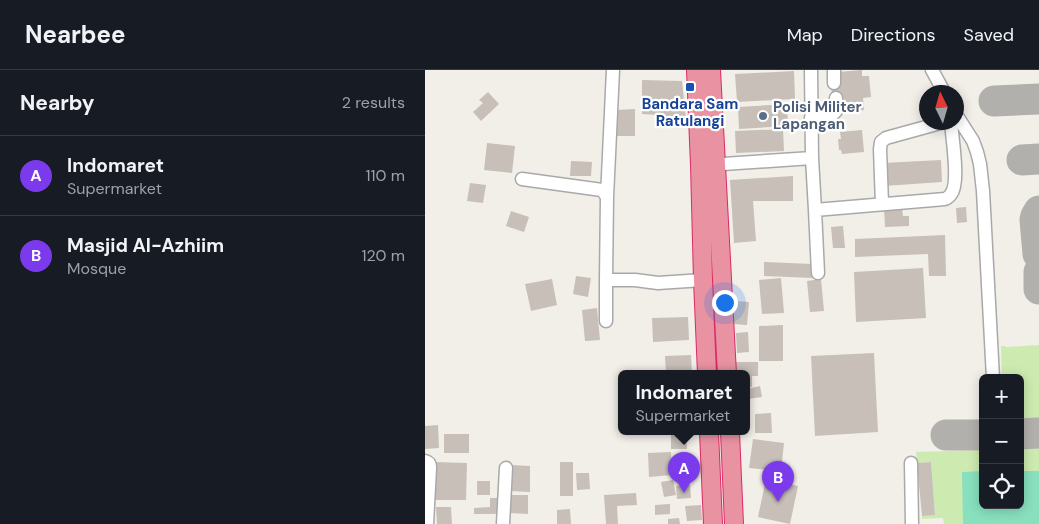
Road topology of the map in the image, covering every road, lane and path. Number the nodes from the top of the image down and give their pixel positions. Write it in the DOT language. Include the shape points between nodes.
graph roads {
  1 [pos="613,70"];
  2 [pos="695,70"];
  3 [pos="711,70"];
  4 [pos="814,70"];
  5 [pos="834,70"];
  6 [pos="932,70"];
  7 [pos="834,83"];
  8 [pos="940,85"];
  9 [pos="836,98"];
  10 [pos="811,118"];
  11 [pos="964,127"];
  12 [pos="919,129"];
  13 [pos="952,130"];
  14 [pos="812,158"];
  15 [pos="709,165"];
  16 [pos="522,179"];
  17 [pos="607,197"];
  18 [pos="881,204"];
  19 [pos="815,210"];
  20 [pos="818,273"];
  21 [pos="606,280"];
  22 [pos="703,280"];
  23 [pos="606,321"];
  24 [pos="707,370"];
  25 [pos="727,370"];
  26 [pos="993,374"];
  27 [pos="709,435"];
  28 [pos="730,435"];
  29 [pos="425,460"];
  30 [pos="911,463"];
  31 [pos="506,468"];
  32 [pos="427,524"];
  33 [pos="503,524"];
  34 [pos="713,524"];
  35 [pos="734,524"];
  36 [pos="912,524"];
  1 -- 17 [label="street"];
  2 -- 15 [label="highway"];
  3 -- 15 [label="highway"];
  4 -- 10 [label="street"];
  5 -- 7 [label="street"];
  6 -- 8 [label="street"];
  9 -- 10 [label="street" via="833,114"];
  10 -- 14 [label="street"];
  11 -- 26 [label="street" via="973,141 980,164"];
  12 -- 18 [label="street" via="881,142"];
  13 -- 18 [label="street" via="955,186 951,195 945,199"];
  14 -- 15 [label="street"];
  14 -- 19 [label="street"];
  15 -- 22 [label="highway"];
  15 -- 25 [label="highway"];
  16 -- 17 [label="street" via="602,190"];
  17 -- 21 [label="street"];
  18 -- 19 [label="street"];
  19 -- 20 [label="street"];
  21 -- 22 [label="street" via="657,283"];
  21 -- 23 [label="street"];
  22 -- 24 [label="highway"];
  27 -- 34 [label="highway"];
  28 -- 35 [label="highway"];
  29 -- 32 [label="street" via="430,464"];
  30 -- 36 [label="street"];
  31 -- 33 [label="street"];
}
